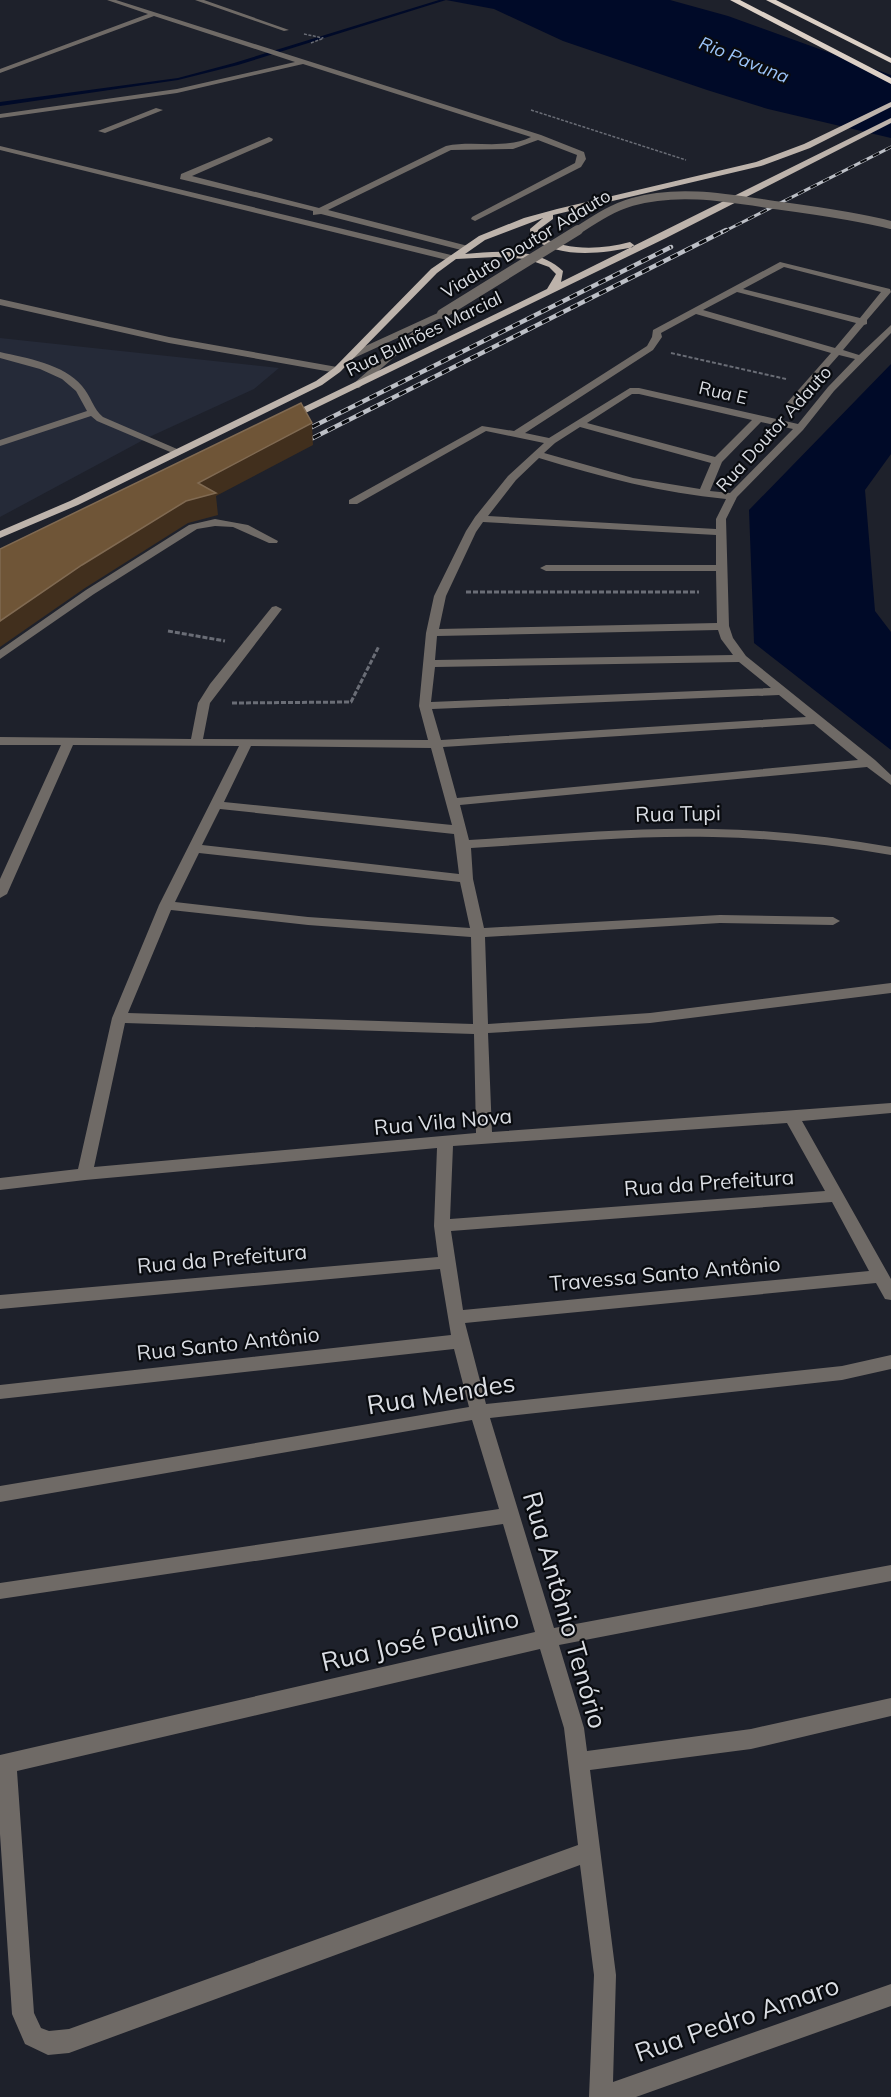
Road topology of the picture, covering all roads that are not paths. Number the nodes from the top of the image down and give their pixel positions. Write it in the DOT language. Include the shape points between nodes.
graph roads {
  1 [pos="110,0"];
  2 [pos="198,0"];
  3 [pos="734,0"];
  4 [pos="770,0"];
  5 [pos="154,14"];
  6 [pos="834,22"];
  7 [pos="286,30"];
  8 [pos="865,47"];
  9 [pos="891,61"];
  10 [pos="302,62"];
  11 [pos="0,70"];
  12 [pos="891,81"];
  13 [pos="104,102"];
  14 [pos="891,104"];
  15 [pos="114,107"];
  16 [pos="159,110"];
  17 [pos="124,113"];
  18 [pos="0,116"];
  19 [pos="134,119"];
  20 [pos="891,120"];
  21 [pos="102,130"];
  22 [pos="538,137"];
  23 [pos="269,139"];
  24 [pos="0,148"];
  25 [pos="184,176"];
  26 [pos="158,188"];
  27 [pos="319,211"];
  28 [pos="560,211"];
  29 [pos="475,219"];
  30 [pos="300,220"];
  31 [pos="891,225"];
  32 [pos="663,236"];
  33 [pos="465,248"];
  34 [pos="451,258"];
  35 [pos="734,289"];
  36 [pos="889,289"];
  37 [pos="549,292"];
  38 [pos="0,302"];
  39 [pos="695,311"];
  40 [pos="429,322"];
  41 [pos="864,322"];
  42 [pos="891,328"];
  43 [pos="837,352"];
  44 [pos="0,355"];
  45 [pos="351,356"];
  46 [pos="860,358"];
  47 [pos="337,370"];
  48 [pos="356,386"];
  49 [pos="789,406"];
  50 [pos="90,412"];
  51 [pos="759,419"];
  52 [pos="577,423"];
  53 [pos="276,424"];
  54 [pos="800,428"];
  55 [pos="516,434"];
  56 [pos="551,441"];
  57 [pos="0,443"];
  58 [pos="178,452"];
  59 [pos="536,454"];
  60 [pos="717,461"];
  61 [pos="703,494"];
  62 [pos="733,496"];
  63 [pos="353,502"];
  64 [pos="479,519"];
  65 [pos="721,532"];
  66 [pos="0,535"];
  67 [pos="273,542"];
  68 [pos="546,568"];
  69 [pos="721,568"];
  70 [pos="276,609"];
  71 [pos="723,626"];
  72 [pos="432,633"];
  73 [pos="0,655"];
  74 [pos="742,658"];
  75 [pos="430,664"];
  76 [pos="780,691"];
  77 [pos="425,706"];
  78 [pos="817,720"];
  79 [pos="0,741"];
  80 [pos="68,743"];
  81 [pos="196,743"];
  82 [pos="246,744"];
  83 [pos="434,744"];
  84 [pos="871,763"];
  85 [pos="891,781"];
  86 [pos="453,802"];
  87 [pos="215,805"];
  88 [pos="458,830"];
  89 [pos="464,844"];
  90 [pos="193,848"];
  91 [pos="891,851"];
  92 [pos="466,879"];
  93 [pos="0,894"];
  94 [pos="166,905"];
  95 [pos="832,921"];
  96 [pos="478,933"];
  97 [pos="891,988"];
  98 [pos="119,1018"];
  99 [pos="482,1029"];
  100 [pos="891,1108"];
  101 [pos="792,1117"];
  102 [pos="484,1138"];
  103 [pos="445,1143"];
  104 [pos="85,1174"];
  105 [pos="0,1184"];
  106 [pos="836,1196"];
  107 [pos="442,1226"];
  108 [pos="447,1262"];
  109 [pos="880,1276"];
  110 [pos="891,1294"];
  111 [pos="0,1302"];
  112 [pos="455,1317"];
  113 [pos="461,1341"];
  114 [pos="891,1362"];
  115 [pos="0,1392"];
  116 [pos="479,1412"];
  117 [pos="0,1494"];
  118 [pos="511,1515"];
  119 [pos="891,1573"];
  120 [pos="0,1591"];
  121 [pos="548,1638"];
  122 [pos="891,1707"];
  123 [pos="578,1762"];
  124 [pos="3,1764"];
  125 [pos="588,1852"];
  126 [pos="891,1995"];
  127 [pos="602,2097"];
  1 -- 5 [label="street"];
  2 -- 7 [label="street"];
  3 -- 12 [label="highway"];
  4 -- 8 [label="highway"];
  5 -- 10 [label="street"];
  5 -- 11 [label="street"];
  6 -- 8 [label="highway" via="854,34"];
  8 -- 9 [label="highway"];
  10 -- 13 [label="street" via="177,91"];
  10 -- 22 [label="street"];
  13 -- 15 [label="street"];
  13 -- 18 [label="street"];
  14 -- 28 [label="main road, Rua Bulhões Marcial" via="807,146 758,164"];
  16 -- 19 [label="street"];
  17 -- 19 [label="street"];
  19 -- 21 [label="street"];
  20 -- 32 [label="main road, Rua Bulhões Marcial"];
  22 -- 27 [label="street" via="523,146 507,148 449,148"];
  22 -- 29 [label="street" via="574,150 582,159 556,178"];
  23 -- 25 [label="street"];
  24 -- 26 [label="street"];
  25 -- 26 [label="street"];
  25 -- 27 [label="street"];
  26 -- 30 [label="street"];
  27 -- 30 [label="street"];
  27 -- 33 [label="street"];
  28 -- 32 [label="main road" via="534,229 535,237 583,251 619,248"];
  28 -- 33 [label="main road, Rua Bulhões Marcial" via="500,230"];
  30 -- 34 [label="street"];
  31 -- 40 [label="street, Viaduto Doutor Adauto, bridge" via="705,196 637,200 610,210"];
  32 -- 37 [label="main road, Rua Bulhões Marcial"];
  33 -- 34 [label="main road, Rua Bulhões Marcial"];
  34 -- 37 [label="main road" via="509,255 546,263 560,273"];
  34 -- 45 [label="main road, Rua Bulhões Marcial"];
  35 -- 36 [label="street" via="783,264"];
  35 -- 39 [label="street"];
  35 -- 41 [label="street"];
  36 -- 41 [label="street"];
  37 -- 48 [label="main road, Rua Bulhões Marcial"];
  38 -- 47 [label="street" via="169,340"];
  39 -- 43 [label="street"];
  39 -- 55 [label="street" via="656,332 650,348"];
  40 -- 45 [label="street, Viaduto Doutor Adauto"];
  40 -- 48 [label="street, Viaduto Doutor Adauto"];
  41 -- 43 [label="street"];
  42 -- 46 [label="street, Rua Doutor Adauto"];
  43 -- 46 [label="street"];
  43 -- 49 [label="street"];
  44 -- 50 [label="street" via="72,381 81,390"];
  45 -- 47 [label="main road, Rua Bulhões Marcial"];
  46 -- 54 [label="street, Rua Doutor Adauto"];
  47 -- 58 [label="main road, Rua Bulhões Marcial" via="220,437"];
  48 -- 53 [label="main road, Rua Bulhões Marcial"];
  50 -- 57 [label="street"];
  50 -- 58 [label="street" via="100,420"];
  51 -- 52 [label="street, Rua E" via="639,391 628,392"];
  51 -- 54 [label="street, Rua E"];
  51 -- 60 [label="street"];
  52 -- 56 [label="street"];
  52 -- 60 [label="street"];
  54 -- 62 [label="street, Rua Doutor Adauto"];
  55 -- 56 [label="street"];
  55 -- 63 [label="street" via="482,429"];
  56 -- 59 [label="street"];
  58 -- 66 [label="main road, Rua Bulhões Marcial"];
  59 -- 61 [label="street" via="616,478"];
  59 -- 64 [label="street"];
  60 -- 61 [label="street"];
  61 -- 62 [label="street"];
  62 -- 65 [label="street, Rua Doutor Adauto" via="721,519"];
  64 -- 65 [label="street"];
  64 -- 72 [label="street" via="441,592"];
  65 -- 69 [label="street, Rua Doutor Adauto"];
  67 -- 73 [label="street" via="224,522 193,527"];
  68 -- 69 [label="street"];
  69 -- 71 [label="street, Rua Doutor Adauto"];
  70 -- 81 [label="street" via="204,703"];
  71 -- 72 [label="street"];
  71 -- 74 [label="street, Rua Doutor Adauto" via="726,639"];
  72 -- 75 [label="street"];
  74 -- 75 [label="street"];
  74 -- 76 [label="street, Rua Doutor Adauto"];
  75 -- 77 [label="street"];
  76 -- 77 [label="street"];
  76 -- 78 [label="street, Rua Doutor Adauto"];
  77 -- 83 [label="street"];
  78 -- 83 [label="street"];
  78 -- 84 [label="street, Rua Doutor Adauto"];
  79 -- 80 [label="street"];
  80 -- 81 [label="street"];
  80 -- 93 [label="street"];
  81 -- 82 [label="street"];
  82 -- 83 [label="street"];
  82 -- 87 [label="street"];
  83 -- 86 [label="street"];
  84 -- 85 [label="street, Rua Doutor Adauto"];
  84 -- 86 [label="street"];
  86 -- 88 [label="street"];
  87 -- 88 [label="street"];
  87 -- 90 [label="street"];
  88 -- 89 [label="street"];
  89 -- 91 [label="street, Rua Tupi" via="655,834 744,834 833,841"];
  89 -- 92 [label="street"];
  90 -- 92 [label="street"];
  90 -- 94 [label="street"];
  92 -- 96 [label="street"];
  94 -- 96 [label="street" via="308,921"];
  94 -- 98 [label="street"];
  95 -- 96 [label="street" via="720,919"];
  96 -- 99 [label="street"];
  97 -- 99 [label="street" via="650,1018"];
  98 -- 99 [label="street"];
  98 -- 104 [label="street"];
  99 -- 102 [label="street"];
  100 -- 101 [label="street, Rua Vila Nova"];
  101 -- 102 [label="street, Rua Vila Nova"];
  101 -- 106 [label="street"];
  102 -- 103 [label="street, Rua Vila Nova"];
  103 -- 104 [label="street, Rua Vila Nova"];
  103 -- 107 [label="street, Rua Antônio Tenório"];
  104 -- 105 [label="street, Rua Vila Nova"];
  106 -- 107 [label="street, Rua da Prefeitura"];
  106 -- 109 [label="street"];
  107 -- 108 [label="street, Rua Antônio Tenório"];
  108 -- 111 [label="street, Rua da Prefeitura"];
  108 -- 112 [label="street, Rua Antônio Tenório"];
  109 -- 110 [label="street"];
  109 -- 112 [label="street, Travessa Santo Antônio"];
  112 -- 113 [label="street, Rua Antônio Tenório"];
  113 -- 115 [label="street, Rua Santo Antônio"];
  113 -- 116 [label="street, Rua Antônio Tenório"];
  114 -- 116 [label="street, Rua Mendes" via="842,1373"];
  116 -- 117 [label="street, Rua Mendes"];
  116 -- 118 [label="street, Rua Antônio Tenório"];
  118 -- 120 [label="street"];
  118 -- 121 [label="street, Rua Antônio Tenório"];
  119 -- 121 [label="street, Rua José Paulino"];
  121 -- 123 [label="street, Rua Antônio Tenório" via="574,1728"];
  121 -- 124 [label="street, Rua José Paulino"];
  122 -- 123 [label="street" via="751,1739"];
  123 -- 125 [label="street, Rua Antônio Tenório"];
  124 -- 125 [label="street" via="23,2014 33,2036 48,2043 69,2041"];
  125 -- 127 [label="street, Rua Antônio Tenório" via="605,1975"];
  126 -- 127 [label="street, Rua Pedro Amaro"];
}
